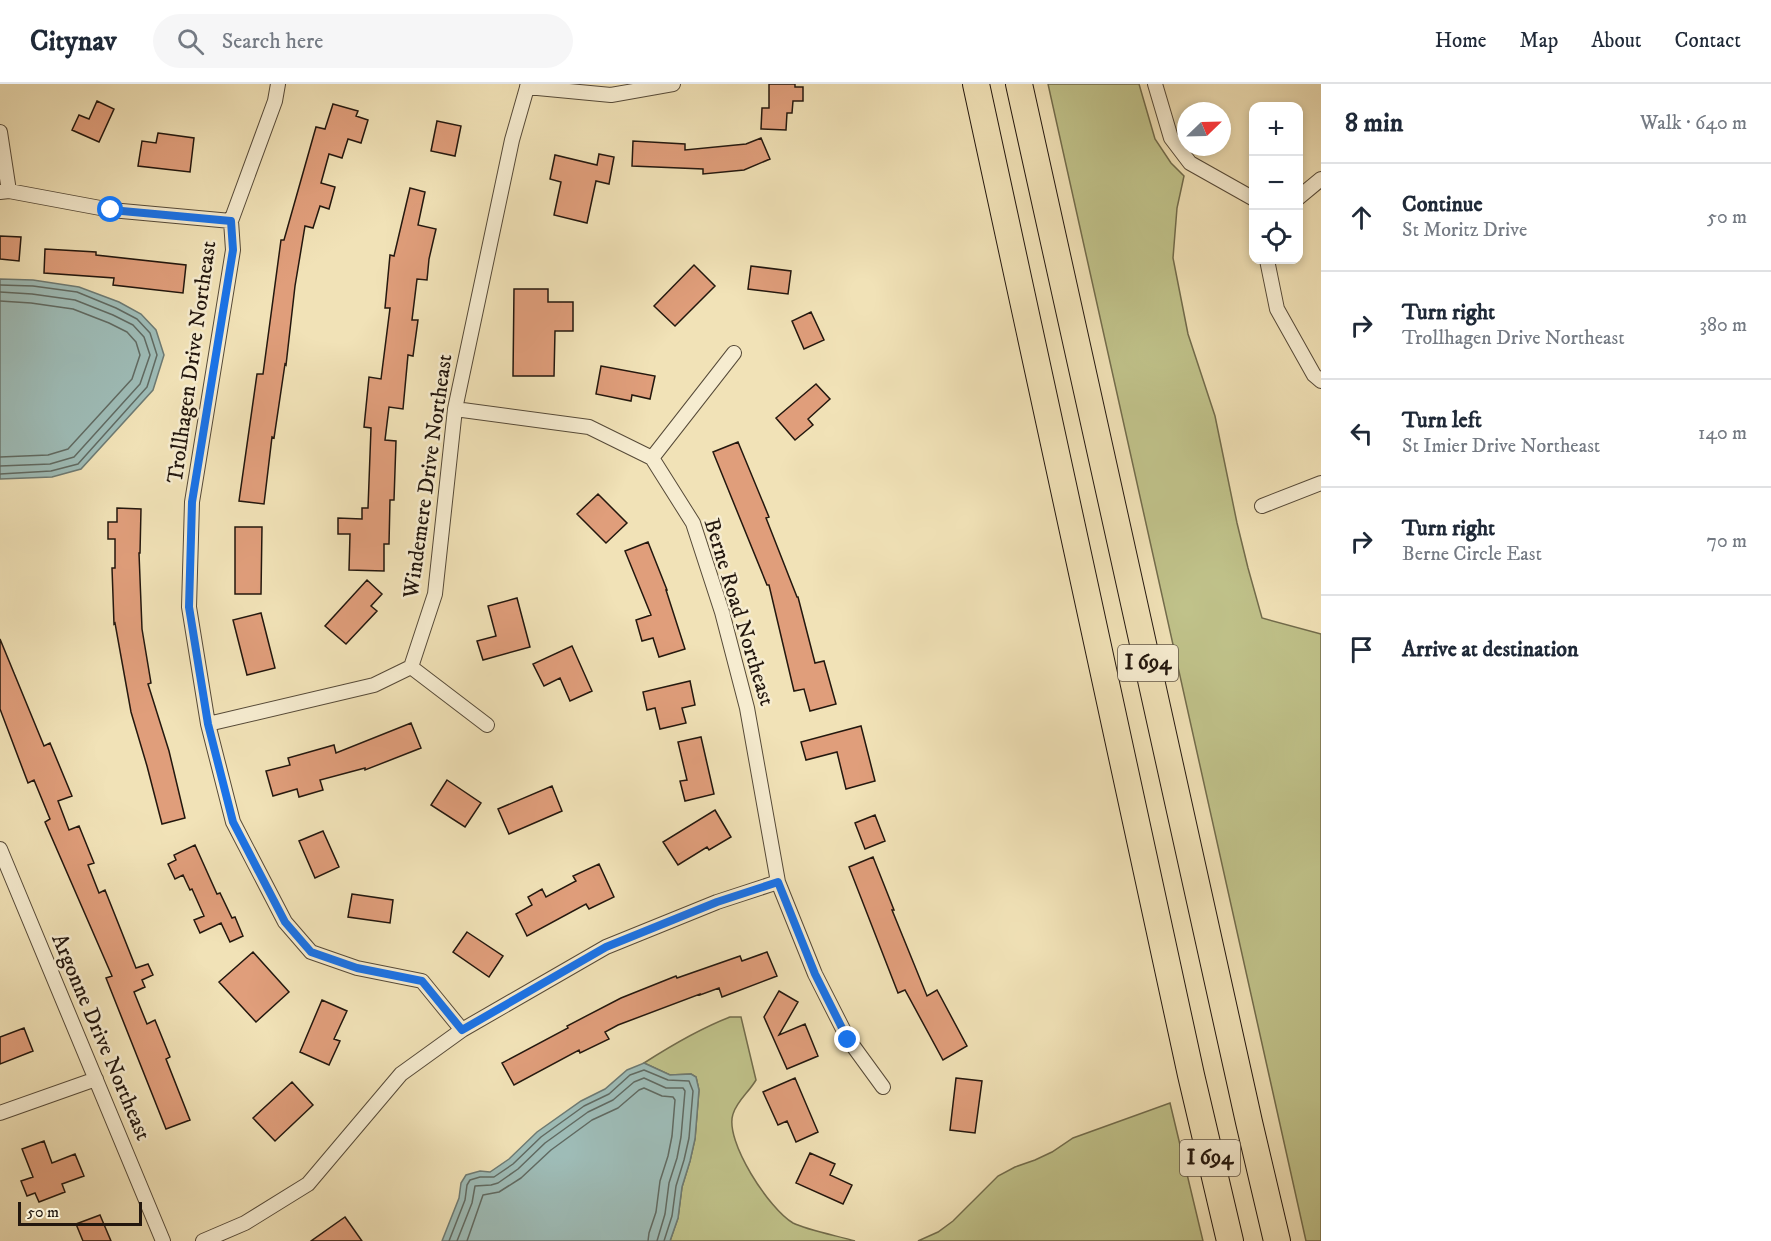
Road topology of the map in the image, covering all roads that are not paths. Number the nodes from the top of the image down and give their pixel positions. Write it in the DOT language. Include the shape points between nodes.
graph roads {
  1 [pos="278,84"];
  2 [pos="673,84"];
  3 [pos="976,84"];
  4 [pos="1019,84"];
  5 [pos="1155,84"];
  6 [pos="527,86"];
  7 [pos="0,132"];
  8 [pos="1321,180"];
  9 [pos="4,192"];
  10 [pos="1303,195"];
  11 [pos="1249,196"];
  12 [pos="231,221"];
  13 [pos="1268,264"];
  14 [pos="734,353"];
  15 [pos="1321,381"];
  16 [pos="455,409"];
  17 [pos="652,458"];
  18 [pos="1321,483"];
  19 [pos="1262,506"];
  20 [pos="411,667"];
  21 [pos="208,724"];
  22 [pos="487,725"];
  23 [pos="0,849"];
  24 [pos="778,882"];
  25 [pos="462,1030"];
  26 [pos="96,1079"];
  27 [pos="884,1087"];
  28 [pos="0,1113"];
  29 [pos="163,1241"];
  30 [pos="203,1241"];
  31 [pos="1230,1241"];
  32 [pos="1277,1241"];
  1 -- 12 [label="street, Trollhagen Drive Northeast"];
  2 -- 6 [label="street" via="611,95"];
  3 -- 31 [label="highway, I 694"];
  4 -- 32 [label="highway, I 694"];
  5 -- 11 [label="street" via="1171,138 1190,163"];
  6 -- 16 [label="street, Windemere Drive Northeast"];
  7 -- 9 [label="street"];
  8 -- 10 [label="street"];
  9 -- 12 [label="street" via="111,210"];
  12 -- 21 [label="street, Trollhagen Drive Northeast" via="233,250 192,502 189,607"];
  13 -- 15 [label="street" via="1276,309"];
  14 -- 17 [label="street"];
  16 -- 17 [label="street" via="589,427"];
  16 -- 20 [label="street, Windemere Drive Northeast" via="435,594"];
  17 -- 24 [label="street, Berne Road Northeast" via="693,523 722,612 747,708"];
  18 -- 19 [label="street"];
  20 -- 21 [label="street" via="374,685"];
  20 -- 22 [label="street"];
  21 -- 25 [label="street, Trollhagen Drive Northeast" via="233,822 285,922 311,952 357,968 422,981"];
  23 -- 26 [label="street, Argonne Drive Northeast"];
  24 -- 25 [label="street" via="606,947"];
  24 -- 27 [label="street, Berne Road Northeast" via="815,974 848,1040"];
  25 -- 30 [label="street" via="401,1074 308,1184 245,1223"];
  26 -- 28 [label="street"];
  26 -- 29 [label="street, Argonne Drive Northeast"];
}
